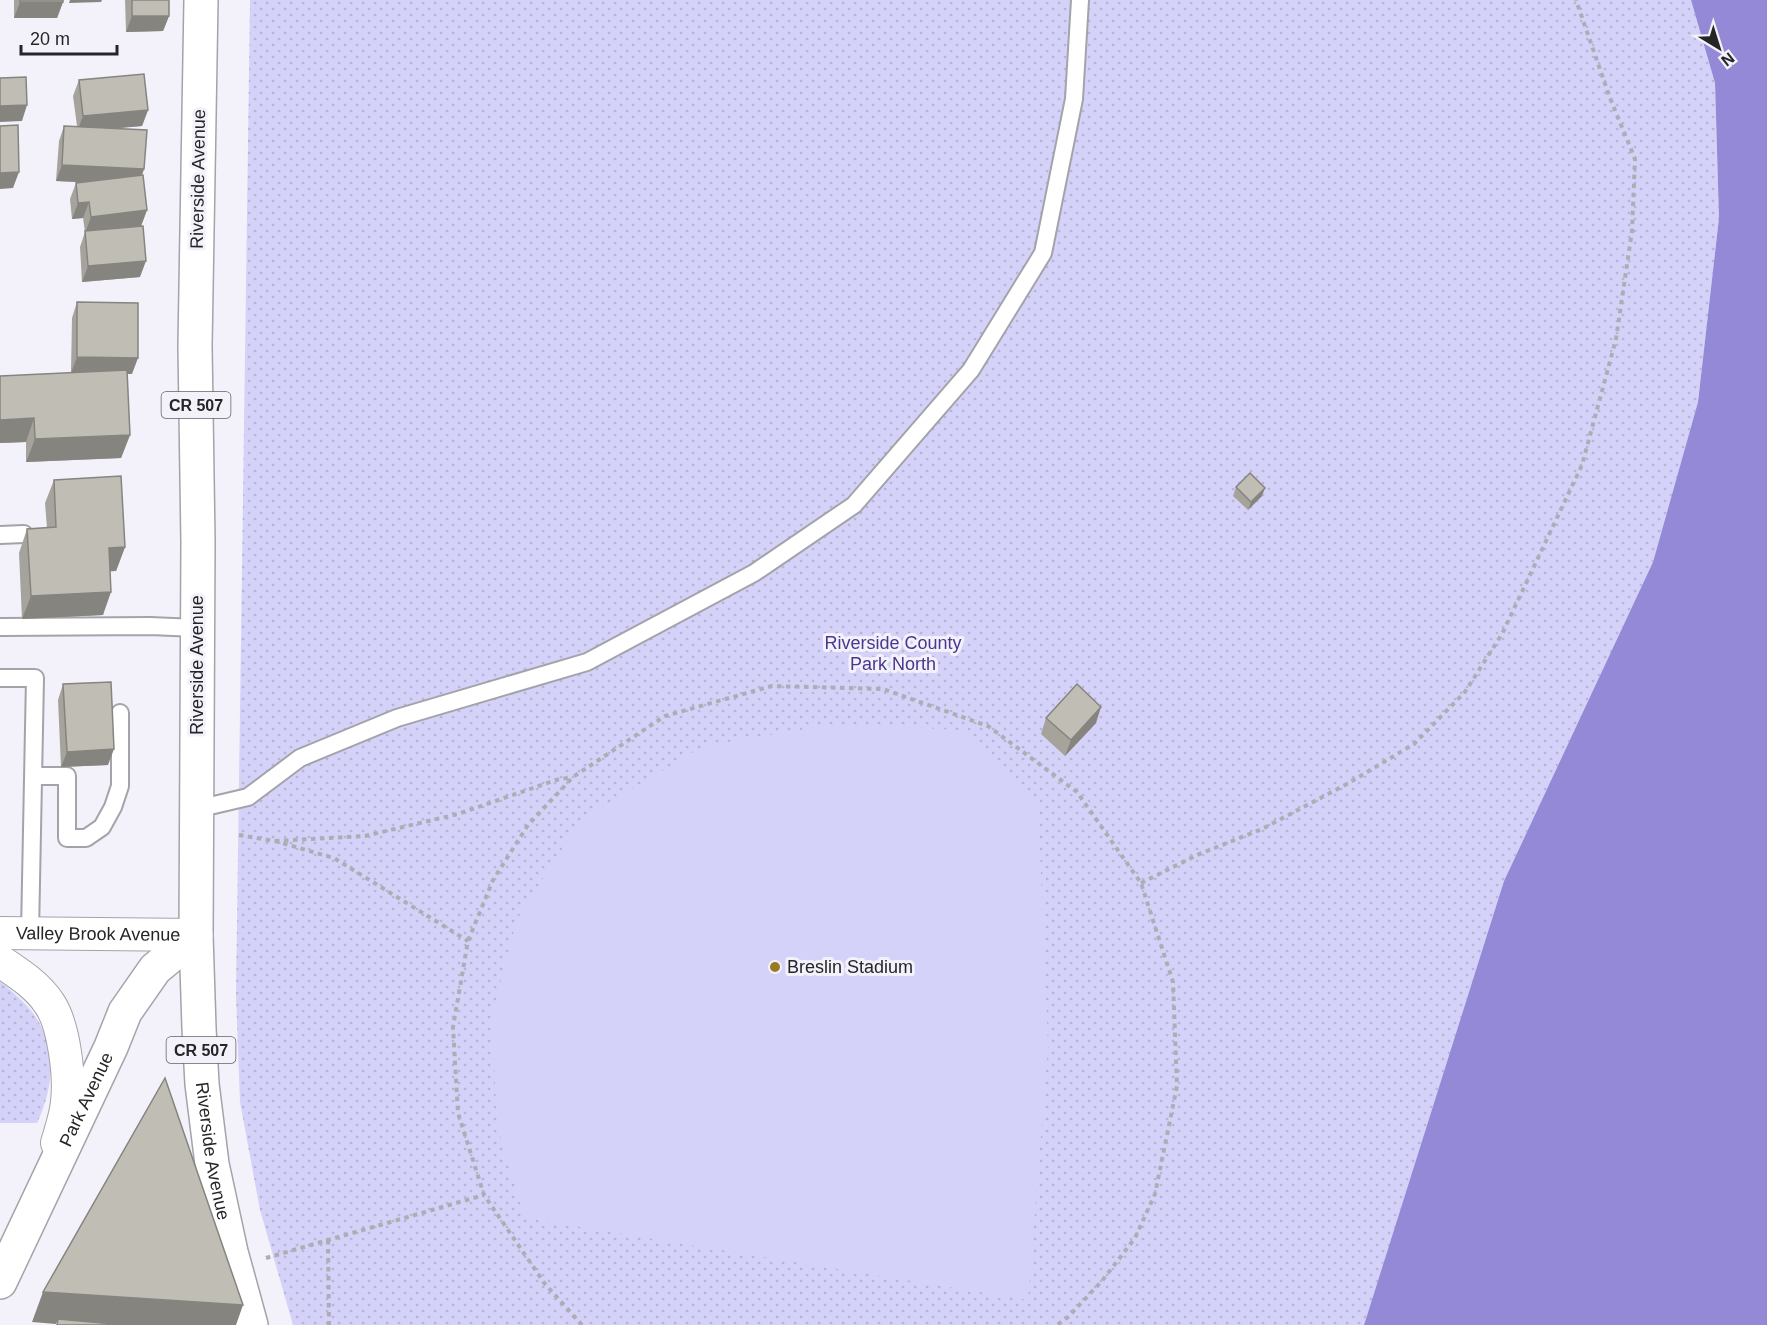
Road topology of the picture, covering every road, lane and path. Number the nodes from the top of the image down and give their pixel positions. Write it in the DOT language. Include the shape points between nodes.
graph roads {
  1 [pos="201,0"];
  2 [pos="1080,0"];
  3 [pos="1576,0"];
  4 [pos="24,534"];
  5 [pos="0,535"];
  6 [pos="0,627"];
  7 [pos="197,628"];
  8 [pos="0,678"];
  9 [pos="120,714"];
  10 [pos="34,776"];
  11 [pos="573,777"];
  12 [pos="197,809"];
  13 [pos="239,835"];
  14 [pos="275,841"];
  15 [pos="1141,883"];
  16 [pos="15,933"];
  17 [pos="196,935"];
  18 [pos="468,941"];
  19 [pos="0,961"];
  20 [pos="49,1176"];
  21 [pos="484,1196"];
  22 [pos="328,1240"];
  23 [pos="235,1267"];
  24 [pos="0,1282"];
  25 [pos="251,1325"];
  26 [pos="328,1325"];
  27 [pos="582,1325"];
  28 [pos="1057,1325"];
  1 -- 7 [label="main road, Riverside Avenue / CR 507" via="195,346"];
  2 -- 12 [label="lane" via="1074,99 1043,253 971,370 854,506 754,573 587,662 397,718 300,758 248,797"];
  3 -- 15 [label="path" via="1635,159 1632,231 1616,339 1582,465 1502,634 1465,692 1414,744 1262,829"];
  4 -- 5 [label="lane"];
  6 -- 7 [label="lane"];
  7 -- 12 [label="main road, Riverside Avenue / CR 507"];
  8 -- 10 [label="lane" via="35,678"];
  9 -- 10 [label="lane" via="120,786 102,827 86,838 68,838 67,776"];
  10 -- 16 [label="lane"];
  11 -- 14 [label="path" via="458,814 365,836"];
  11 -- 15 [label="path" via="665,716 772,686 884,689 988,726 1077,792"];
  11 -- 18 [label="path" via="528,825 493,880"];
  12 -- 17 [label="main road, Riverside Avenue / CR 507"];
  13 -- 14 [label="path"];
  14 -- 18 [label="path" via="334,858"];
  15 -- 28 [label="path" via="1173,982 1176,1086 1155,1194 1135,1238 1102,1281"];
  16 -- 17 [label="street, Valley Brook Avenue"];
  17 -- 20 [label="main road, Park Avenue" via="156,969 125,1012"];
  17 -- 23 [label="main road, Riverside Avenue / CR 507" via="202,1084 212,1164"];
  18 -- 21 [label="path" via="453,1027 458,1113"];
  19 -- 20 [label="street" via="25,977 50,1003 66,1052 68,1102"];
  20 -- 24 [label="main road, Park Avenue"];
  21 -- 22 [label="path"];
  21 -- 27 [label="path" via="545,1284"];
  22 -- 23 [label="path"];
  22 -- 26 [label="path"];
  23 -- 25 [label="main road, Riverside Avenue / CR 507"];
}
